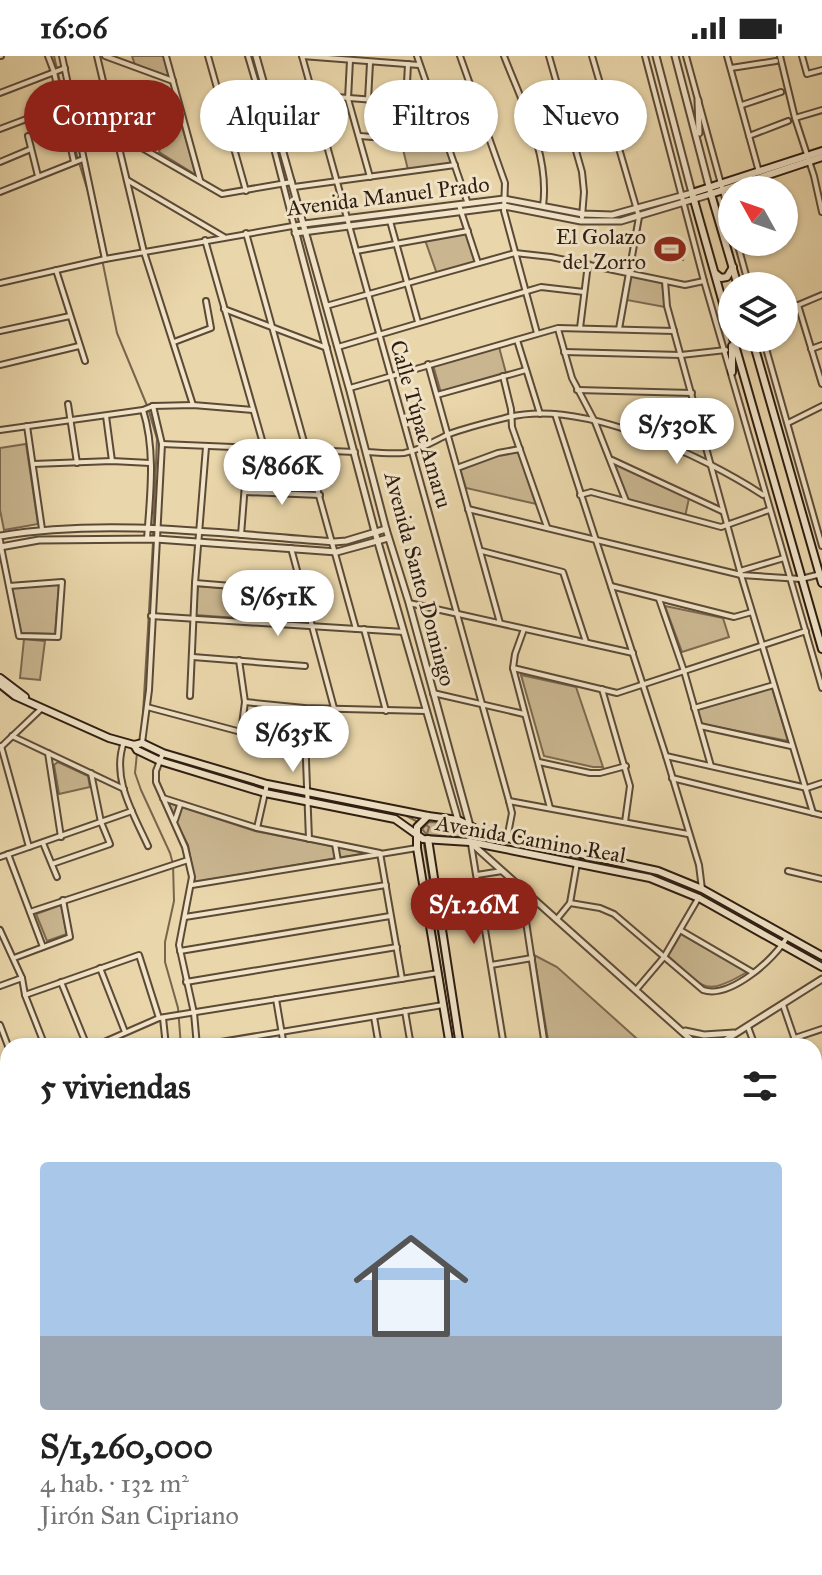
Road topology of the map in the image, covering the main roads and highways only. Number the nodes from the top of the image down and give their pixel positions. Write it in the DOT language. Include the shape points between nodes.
graph roads {
  1 [pos="822,154"];
  2 [pos="808,159"];
  3 [pos="749,176"];
  4 [pos="756,176"];
  5 [pos="718,188"];
  6 [pos="710,191"];
  7 [pos="733,267"];
  8 [pos="734,272"];
  9 [pos="716,274"];
  10 [pos="718,282"];
  11 [pos="732,352"];
  12 [pos="737,352"];
  13 [pos="756,352"];
  14 [pos="732,372"];
  15 [pos="821,574"];
  16 [pos="822,583"];
  17 [pos="822,649"];
  18 [pos="0,678"];
  19 [pos="0,684"];
  20 [pos="35,704"];
  21 [pos="138,744"];
  22 [pos="428,816"];
  23 [pos="471,826"];
  24 [pos="417,835"];
  25 [pos="428,839"];
  26 [pos="470,842"];
  27 [pos="822,956"];
  28 [pos="822,967"];
  29 [pos="449,1038"];
  30 [pos="459,1038"];
  1 -- 2 [label="main road, Avenida Manuel Prado"];
  2 -- 3 [label="main road, Avenida Manuel Prado"];
  2 -- 4 [label="main road, Avenida Manuel Prado"];
  5 -- 6 [label="main road, Avenida Manuel Prado"];
  6 -- 7 [label="main road"];
  6 -- 9 [label="main road, Avenida Manuel Prado" via="693,196"];
  7 -- 8 [label="main road"];
  7 -- 9 [label="main road" via="727,277"];
  9 -- 10 [label="main road"];
  11 -- 14 [label="main road"];
  12 -- 17 [label="main road"];
  13 -- 15 [label="main road"];
  15 -- 16 [label="main road"];
  18 -- 20 [label="main road, Avenida Camino Real"];
  19 -- 20 [label="main road, Avenida Camino Real"];
  20 -- 21 [label="main road, Avenida Camino Real"];
  21 -- 22 [label="main road, Avenida Camino Real" via="267,784"];
  21 -- 24 [label="main road, Avenida Camino Real" via="137,750 160,761 265,793 395,819"];
  22 -- 23 [label="main road, Avenida Camino Real"];
  22 -- 24 [label="main road" via="419,822"];
  23 -- 26 [label="main road, Avenida Santo Domingo"];
  23 -- 27 [label="main road, Avenida Camino Real" via="507,839 640,866 702,889"];
  24 -- 25 [label="main road, Avenida Camino Real"];
  24 -- 29 [label="main road"];
  25 -- 26 [label="main road, Avenida Camino Real"];
  25 -- 30 [label="main road"];
  26 -- 28 [label="main road, Avenida Camino Real" via="650,878 699,898"];
}
